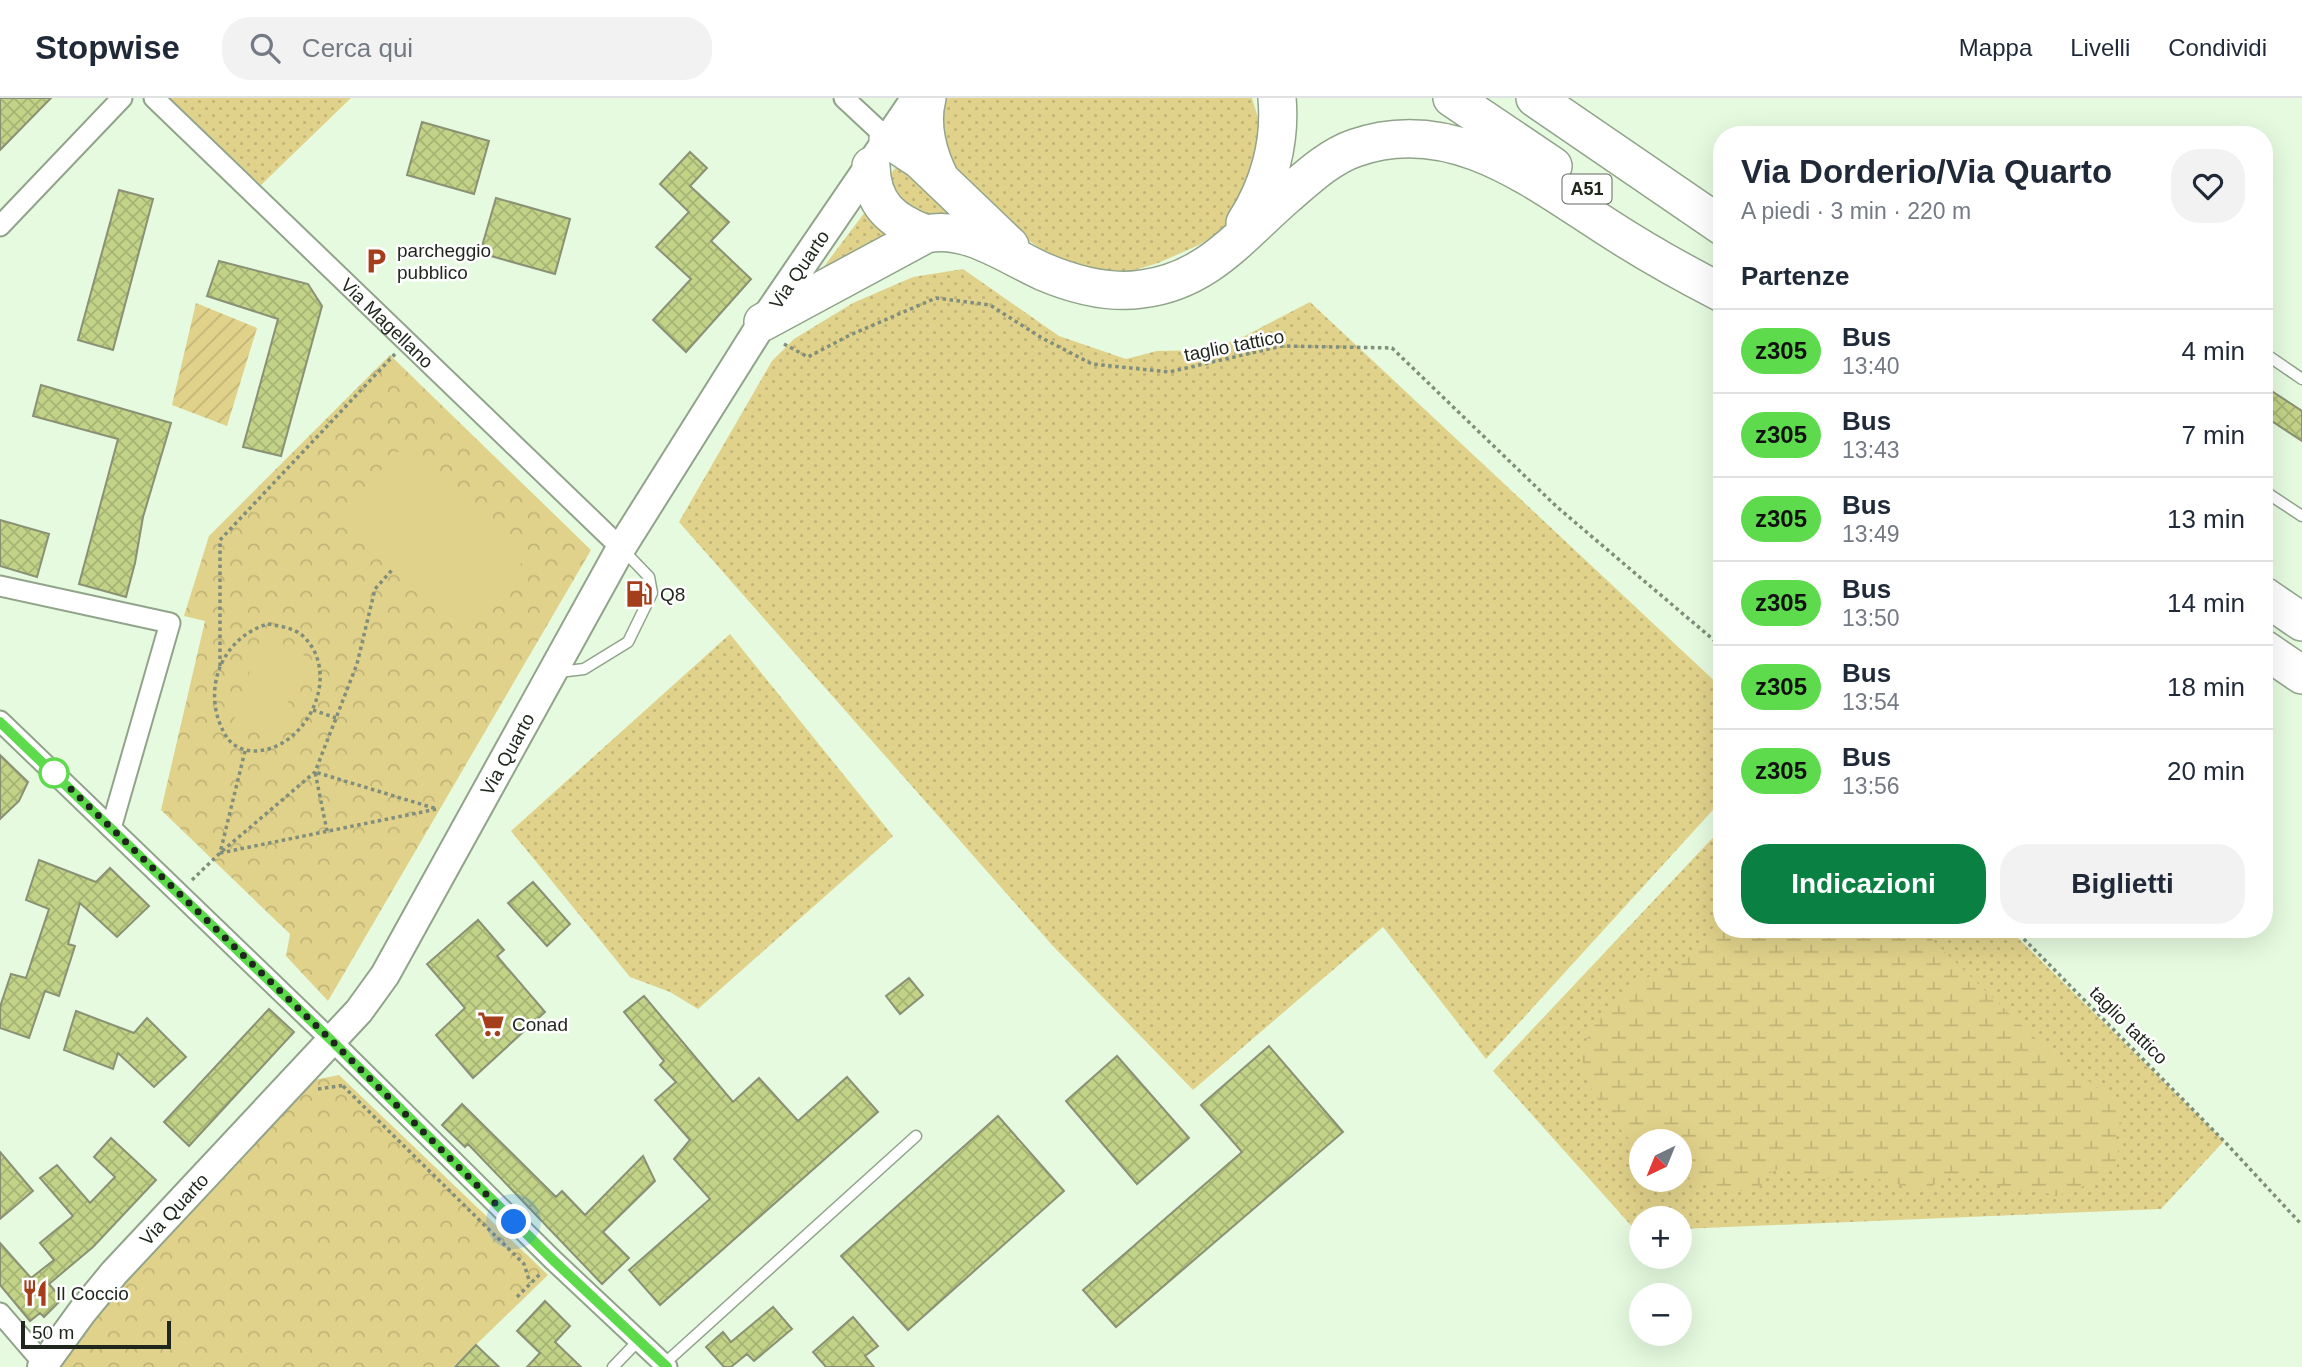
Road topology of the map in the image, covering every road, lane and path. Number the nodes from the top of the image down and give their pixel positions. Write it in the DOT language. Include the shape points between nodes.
graph roads {
  1 [pos="122,98"];
  2 [pos="153,98"];
  3 [pos="844,98"];
  4 [pos="916,98"];
  5 [pos="927,98"];
  6 [pos="1277,98"];
  7 [pos="1452,98"];
  8 [pos="1535,98"];
  9 [pos="879,153"];
  10 [pos="943,184"];
  11 [pos="1713,220"];
  12 [pos="0,226"];
  13 [pos="926,234"];
  14 [pos="1226,251"];
  15 [pos="1032,266"];
  16 [pos="1713,274"];
  17 [pos="1713,288"];
  18 [pos="760,327"];
  19 [pos="406,342"];
  20 [pos="2273,359"];
  21 [pos="2302,379"];
  22 [pos="2273,497"];
  23 [pos="2302,516"];
  24 [pos="621,548"];
  25 [pos="392,570"];
  26 [pos="0,586"];
  27 [pos="2273,602"];
  28 [pos="2302,622"];
  29 [pos="1713,639"];
  30 [pos="2273,655"];
  31 [pos="220,666"];
  32 [pos="552,673"];
  33 [pos="2302,675"];
  34 [pos="313,710"];
  35 [pos="336,718"];
  36 [pos="0,722"];
  37 [pos="245,751"];
  38 [pos="315,772"];
  39 [pos="111,828"];
  40 [pos="327,831"];
  41 [pos="220,853"];
  42 [pos="178,894"];
  43 [pos="2023,938"];
  44 [pos="331,1040"];
  45 [pos="360,1069"];
  46 [pos="297,1076"];
  47 [pos="344,1086"];
  48 [pos="916,1136"];
  49 [pos="2302,1225"];
  50 [pos="539,1274"];
  51 [pos="530,1283"];
  52 [pos="517,1297"];
  53 [pos="0,1313"];
  54 [pos="639,1340"];
  55 [pos="43,1366"];
  56 [pos="665,1366"];
  57 [pos="613,1367"];
  1 -- 12 [label="street"];
  2 -- 19 [label="street, Via Magellano"];
  3 -- 9 [label="street"];
  4 -- 9 [label="street, Via Quarto"];
  5 -- 10 [label="highway" via="927,140"];
  6 -- 14 [label="highway" via="1278,130 1268,176"];
  7 -- 16 [label="highway, A51"];
  8 -- 11 [label="highway, A51"];
  9 -- 10 [label="highway" via="920,160"];
  9 -- 13 [label="highway" via="874,191 881,205 898,221"];
  9 -- 18 [label="street, Via Quarto"];
  10 -- 15 [label="highway"];
  13 -- 15 [label="highway" via="960,234"];
  13 -- 18 [label="highway"];
  14 -- 15 [label="highway" via="1185,278 1137,290 1084,285"];
  14 -- 17 [label="highway" via="1284,197 1341,154 1369,144 1428,140 1497,159"];
  18 -- 24 [label="street, Via Quarto"];
  18 -- 29 [label="path, taglio tattico" via="808,357 936,298 990,306 1092,364 1168,372 1282,346 1392,348 1557,507"];
  19 -- 24 [label="street, Via Magellano"];
  19 -- 31 [label="path" via="220,540"];
  20 -- 21 [label="lane"];
  22 -- 23 [label="lane"];
  24 -- 32 [label="street, Via Quarto"];
  24 -- 32 [label="lane" via="649,577 652,593 628,642 584,669"];
  25 -- 35 [label="path" via="375,589 356,664"];
  26 -- 39 [label="street" via="170,623"];
  27 -- 28 [label="highway"];
  30 -- 33 [label="highway"];
  31 -- 34 [label="path" via="229,649 251,629 268,624 287,627 302,635 315,651 319,687"];
  31 -- 37 [label="path" via="214,690 220,728 228,741"];
  32 -- 44 [label="street, Via Quarto" via="385,975"];
  34 -- 35 [label="path"];
  34 -- 37 [label="path" via="279,746"];
  35 -- 38 [label="path"];
  36 -- 39 [label="street"];
  37 -- 41 [label="path"];
  38 -- 40 [label="path"];
  38 -- 40 [label="path" via="438,809"];
  38 -- 41 [label="path"];
  39 -- 42 [label="street"];
  40 -- 41 [label="path"];
  41 -- 42 [label="path"];
  42 -- 44 [label="street"];
  43 -- 49 [label="path, taglio tattico"];
  44 -- 45 [label="street"];
  44 -- 46 [label="street, Via Quarto"];
  45 -- 47 [label="path"];
  45 -- 54 [label="street"];
  46 -- 47 [label="path" via="311,1089"];
  46 -- 55 [label="street, Via Quarto" via="126,1260"];
  47 -- 51 [label="path" via="524,1265"];
  48 -- 56 [label="lane"];
  50 -- 51 [label="path"];
  51 -- 52 [label="path"];
  53 -- 55 [label="street"];
  54 -- 56 [label="street"];
  54 -- 57 [label="lane"];
}
